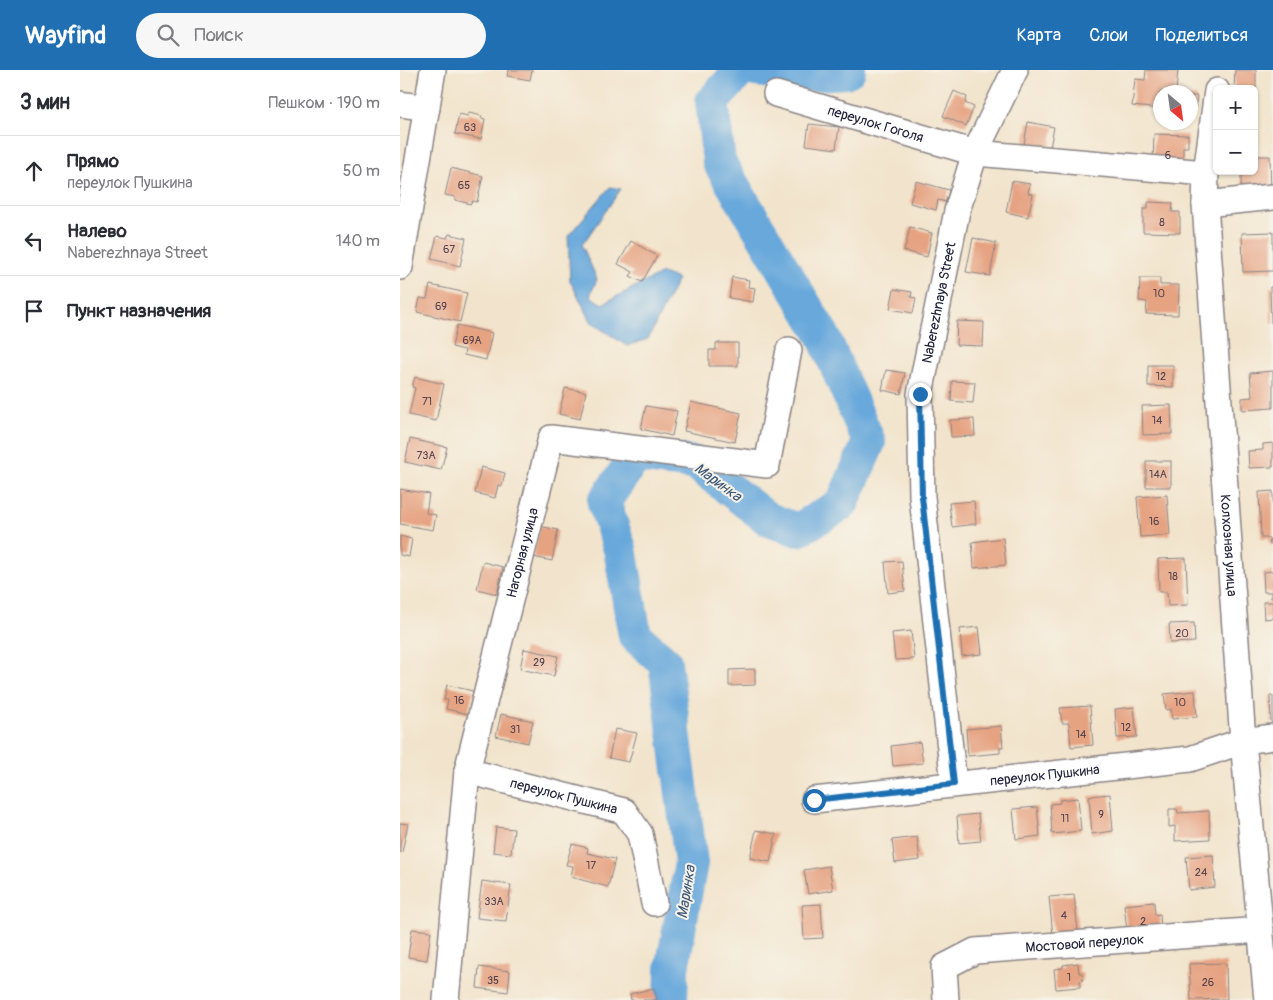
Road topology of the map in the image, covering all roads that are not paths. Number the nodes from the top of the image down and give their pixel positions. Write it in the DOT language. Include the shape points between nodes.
graph roads {
  1 [pos="433,70"];
  2 [pos="1015,70"];
  3 [pos="1220,70"];
  4 [pos="1218,85"];
  5 [pos="776,94"];
  6 [pos="400,104"];
  7 [pos="427,108"];
  8 [pos="1213,120"];
  9 [pos="975,153"];
  10 [pos="1206,173"];
  11 [pos="1273,198"];
  12 [pos="1205,204"];
  13 [pos="400,268"];
  14 [pos="789,350"];
  15 [pos="1273,736"];
  16 [pos="1243,742"];
  17 [pos="467,771"];
  18 [pos="954,784"];
  19 [pos="814,800"];
  20 [pos="654,903"];
  21 [pos="1261,930"];
  22 [pos="446,1000"];
  23 [pos="946,1000"];
  24 [pos="1267,1000"];
  1 -- 7 [label="street"];
  2 -- 9 [label="street, Naberezhnaya Street"];
  3 -- 4 [label="street, Колхозная улица"];
  5 -- 9 [label="street, переулок Гоголя"];
  6 -- 7 [label="street"];
  7 -- 13 [label="street"];
  8 -- 10 [label="street, Колхозная улица"];
  9 -- 10 [label="street, переулок Гоголя"];
  9 -- 18 [label="street, Naberezhnaya Street" via="958,211 920,394 922,497"];
  10 -- 12 [label="street, Колхозная улица"];
  11 -- 12 [label="street"];
  12 -- 16 [label="street, Колхозная улица"];
  14 -- 17 [label="street, Нагорная улица" via="767,465 551,438"];
  15 -- 16 [label="street, переулок Пушкина"];
  16 -- 18 [label="street, переулок Пушкина" via="1190,759"];
  16 -- 21 [label="street, Колхозная улица"];
  17 -- 20 [label="street, переулок Пушкина" via="624,811 640,834"];
  17 -- 22 [label="street, Нагорная улица"];
  18 -- 19 [label="street, переулок Пушкина"];
  21 -- 23 [label="street, Мостовой переулок" via="975,951 944,968"];
  21 -- 24 [label="street, Колхозная улица"];
}
